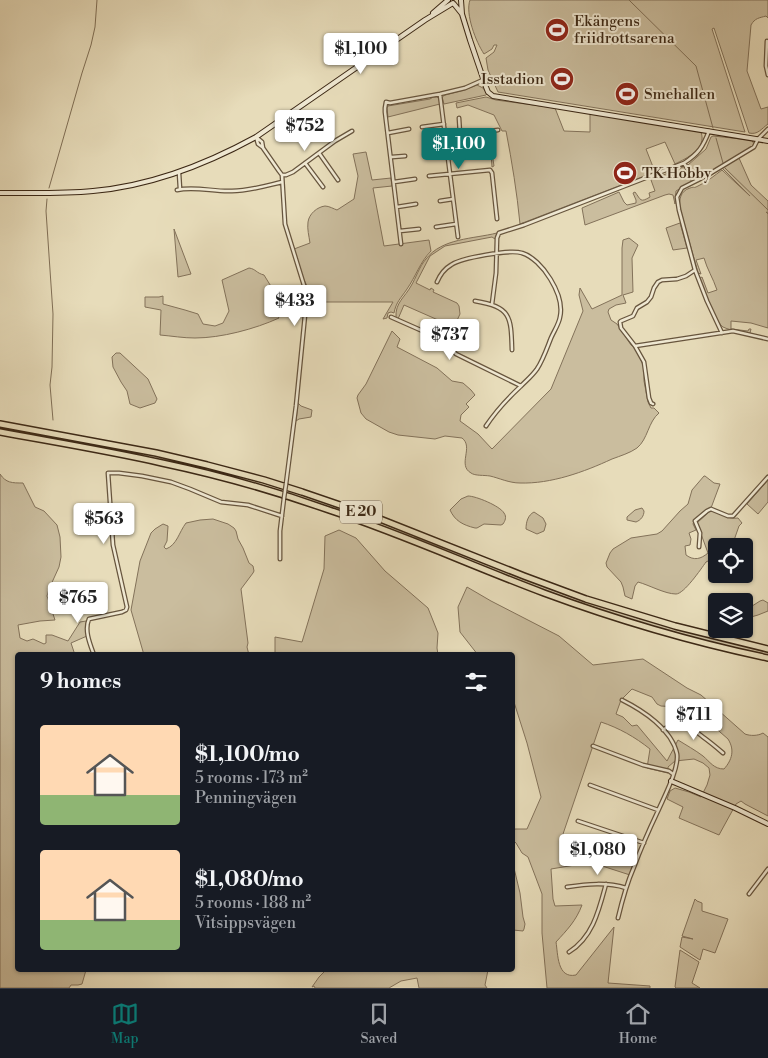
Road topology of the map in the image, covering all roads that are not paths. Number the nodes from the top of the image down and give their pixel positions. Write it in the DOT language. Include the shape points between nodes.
graph roads {
  1 [pos="461,0"];
  2 [pos="451,2"];
  3 [pos="462,14"];
  4 [pos="767,41"];
  5 [pos="768,75"];
  6 [pos="483,80"];
  7 [pos="440,94"];
  8 [pos="459,118"];
  9 [pos="444,124"];
  10 [pos="422,127"];
  11 [pos="768,129"];
  12 [pos="409,130"];
  13 [pos="498,130"];
  14 [pos="352,131"];
  15 [pos="709,131"];
  16 [pos="388,132"];
  17 [pos="460,134"];
  18 [pos="256,136"];
  19 [pos="446,137"];
  20 [pos="758,139"];
  21 [pos="768,141"];
  22 [pos="447,149"];
  23 [pos="426,152"];
  24 [pos="319,153"];
  25 [pos="405,156"];
  26 [pos="391,158"];
  27 [pos="306,163"];
  28 [pos="684,163"];
  29 [pos="179,172"];
  30 [pos="450,174"];
  31 [pos="282,175"];
  32 [pos="429,176"];
  33 [pos="338,180"];
  34 [pos="415,180"];
  35 [pos="698,180"];
  36 [pos="282,182"];
  37 [pos="394,182"];
  38 [pos="323,187"];
  39 [pos="0,193"];
  40 [pos="453,199"];
  41 [pos="440,201"];
  42 [pos="416,204"];
  43 [pos="397,207"];
  44 [pos="497,218"];
  45 [pos="457,224"];
  46 [pos="436,227"];
  47 [pos="419,229"];
  48 [pos="400,231"];
  49 [pos="458,237"];
  50 [pos="401,244"];
  51 [pos="497,254"];
  52 [pos="695,270"];
  53 [pos="437,282"];
  54 [pos="475,301"];
  55 [pos="492,304"];
  56 [pos="391,317"];
  57 [pos="722,333"];
  58 [pos="768,338"];
  59 [pos="635,346"];
  60 [pos="512,350"];
  61 [pos="521,386"];
  62 [pos="653,404"];
  63 [pos="0,424"];
  64 [pos="486,426"];
  65 [pos="0,432"];
  66 [pos="768,477"];
  67 [pos="282,516"];
  68 [pos="699,547"];
  69 [pos="280,559"];
  70 [pos="768,649"];
  71 [pos="93,652"];
  72 [pos="768,658"];
  73 [pos="622,700"];
  74 [pos="663,730"];
  75 [pos="593,746"];
  76 [pos="723,752"];
  77 [pos="673,774"];
  78 [pos="671,780"];
  79 [pos="590,786"];
  80 [pos="658,810"];
  81 [pos="578,821"];
  82 [pos="768,824"];
  83 [pos="644,843"];
  84 [pos="768,869"];
  85 [pos="606,884"];
  86 [pos="567,886"];
  87 [pos="626,888"];
  88 [pos="749,894"];
  89 [pos="618,918"];
  90 [pos="569,952"];
  1 -- 2 [label="main road" via="457,4"];
  1 -- 3 [label="main road"];
  2 -- 3 [label="main road"];
  2 -- 18 [label="main road"];
  3 -- 6 [label="main road"];
  4 -- 5 [label="street"];
  6 -- 7 [label="street"];
  6 -- 15 [label="main road" via="488,92 496,97"];
  7 -- 9 [label="street"];
  7 -- 16 [label="street" via="386,102"];
  8 -- 17 [label="street"];
  9 -- 10 [label="street"];
  9 -- 19 [label="street"];
  11 -- 20 [label="street"];
  12 -- 16 [label="street"];
  13 -- 17 [label="street"];
  14 -- 24 [label="street"];
  15 -- 20 [label="main road"];
  15 -- 28 [label="street" via="699,151"];
  16 -- 26 [label="street"];
  17 -- 19 [label="street"];
  18 -- 29 [label="main road"];
  18 -- 31 [label="street" via="258,144"];
  19 -- 22 [label="street"];
  20 -- 21 [label="main road"];
  20 -- 35 [label="street" via="751,149"];
  22 -- 23 [label="street"];
  22 -- 30 [label="street"];
  24 -- 27 [label="street"];
  24 -- 33 [label="street"];
  25 -- 26 [label="street"];
  26 -- 37 [label="street"];
  27 -- 31 [label="street" via="290,174"];
  27 -- 38 [label="street"];
  28 -- 35 [label="street"];
  28 -- 51 [label="street" via="500,232"];
  29 -- 36 [label="street" via="178,189 248,190"];
  29 -- 39 [label="main road" via="140,184 108,189"];
  30 -- 32 [label="street"];
  30 -- 40 [label="street"];
  30 -- 44 [label="street" via="490,170"];
  31 -- 36 [label="street"];
  34 -- 37 [label="street"];
  35 -- 52 [label="street" via="682,188 677,200"];
  36 -- 67 [label="street, bridge" via="285,224 307,295"];
  37 -- 43 [label="street"];
  40 -- 41 [label="street"];
  40 -- 45 [label="street"];
  42 -- 43 [label="street"];
  43 -- 48 [label="street"];
  45 -- 46 [label="street"];
  45 -- 49 [label="street"];
  47 -- 48 [label="street"];
  48 -- 50 [label="street"];
  51 -- 53 [label="street" via="454,263 444,270"];
  51 -- 55 [label="street"];
  51 -- 61 [label="street" via="517,252 533,258 549,278 560,304 560,319 539,366"];
  52 -- 57 [label="street"];
  52 -- 59 [label="street" via="677,279 658,282 647,302 637,308 633,316 621,320 620,326"];
  54 -- 55 [label="street"];
  55 -- 60 [label="street" via="503,311 510,322"];
  56 -- 61 [label="street" via="443,340 456,354"];
  57 -- 58 [label="street" via="737,331"];
  57 -- 59 [label="street"];
  59 -- 62 [label="street" via="644,362 649,398"];
  61 -- 64 [label="street"];
  63 -- 70 [label="highway, E 20" via="139,449 264,480 375,517 600,604"];
  65 -- 72 [label="highway, E 20" via="162,463 269,490 369,524 598,612 673,635"];
  66 -- 68 [label="street" via="733,516 711,510 695,521 700,533"];
  67 -- 69 [label="street"];
  67 -- 71 [label="street" via="248,505 216,501 170,482 108,473 113,545 127,609 89,619 87,633"];
  73 -- 74 [label="street" via="644,712"];
  74 -- 76 [label="street" via="673,724 686,724"];
  74 -- 77 [label="street" via="676,751"];
  75 -- 77 [label="street"];
  77 -- 78 [label="street"];
  78 -- 80 [label="street"];
  78 -- 82 [label="main road"];
  79 -- 80 [label="street"];
  80 -- 83 [label="street"];
  81 -- 83 [label="street"];
  83 -- 87 [label="street"];
  84 -- 88 [label="street"];
  85 -- 86 [label="street"];
  85 -- 87 [label="street"];
  85 -- 90 [label="street" via="594,924 578,946"];
  87 -- 89 [label="street"];
}
